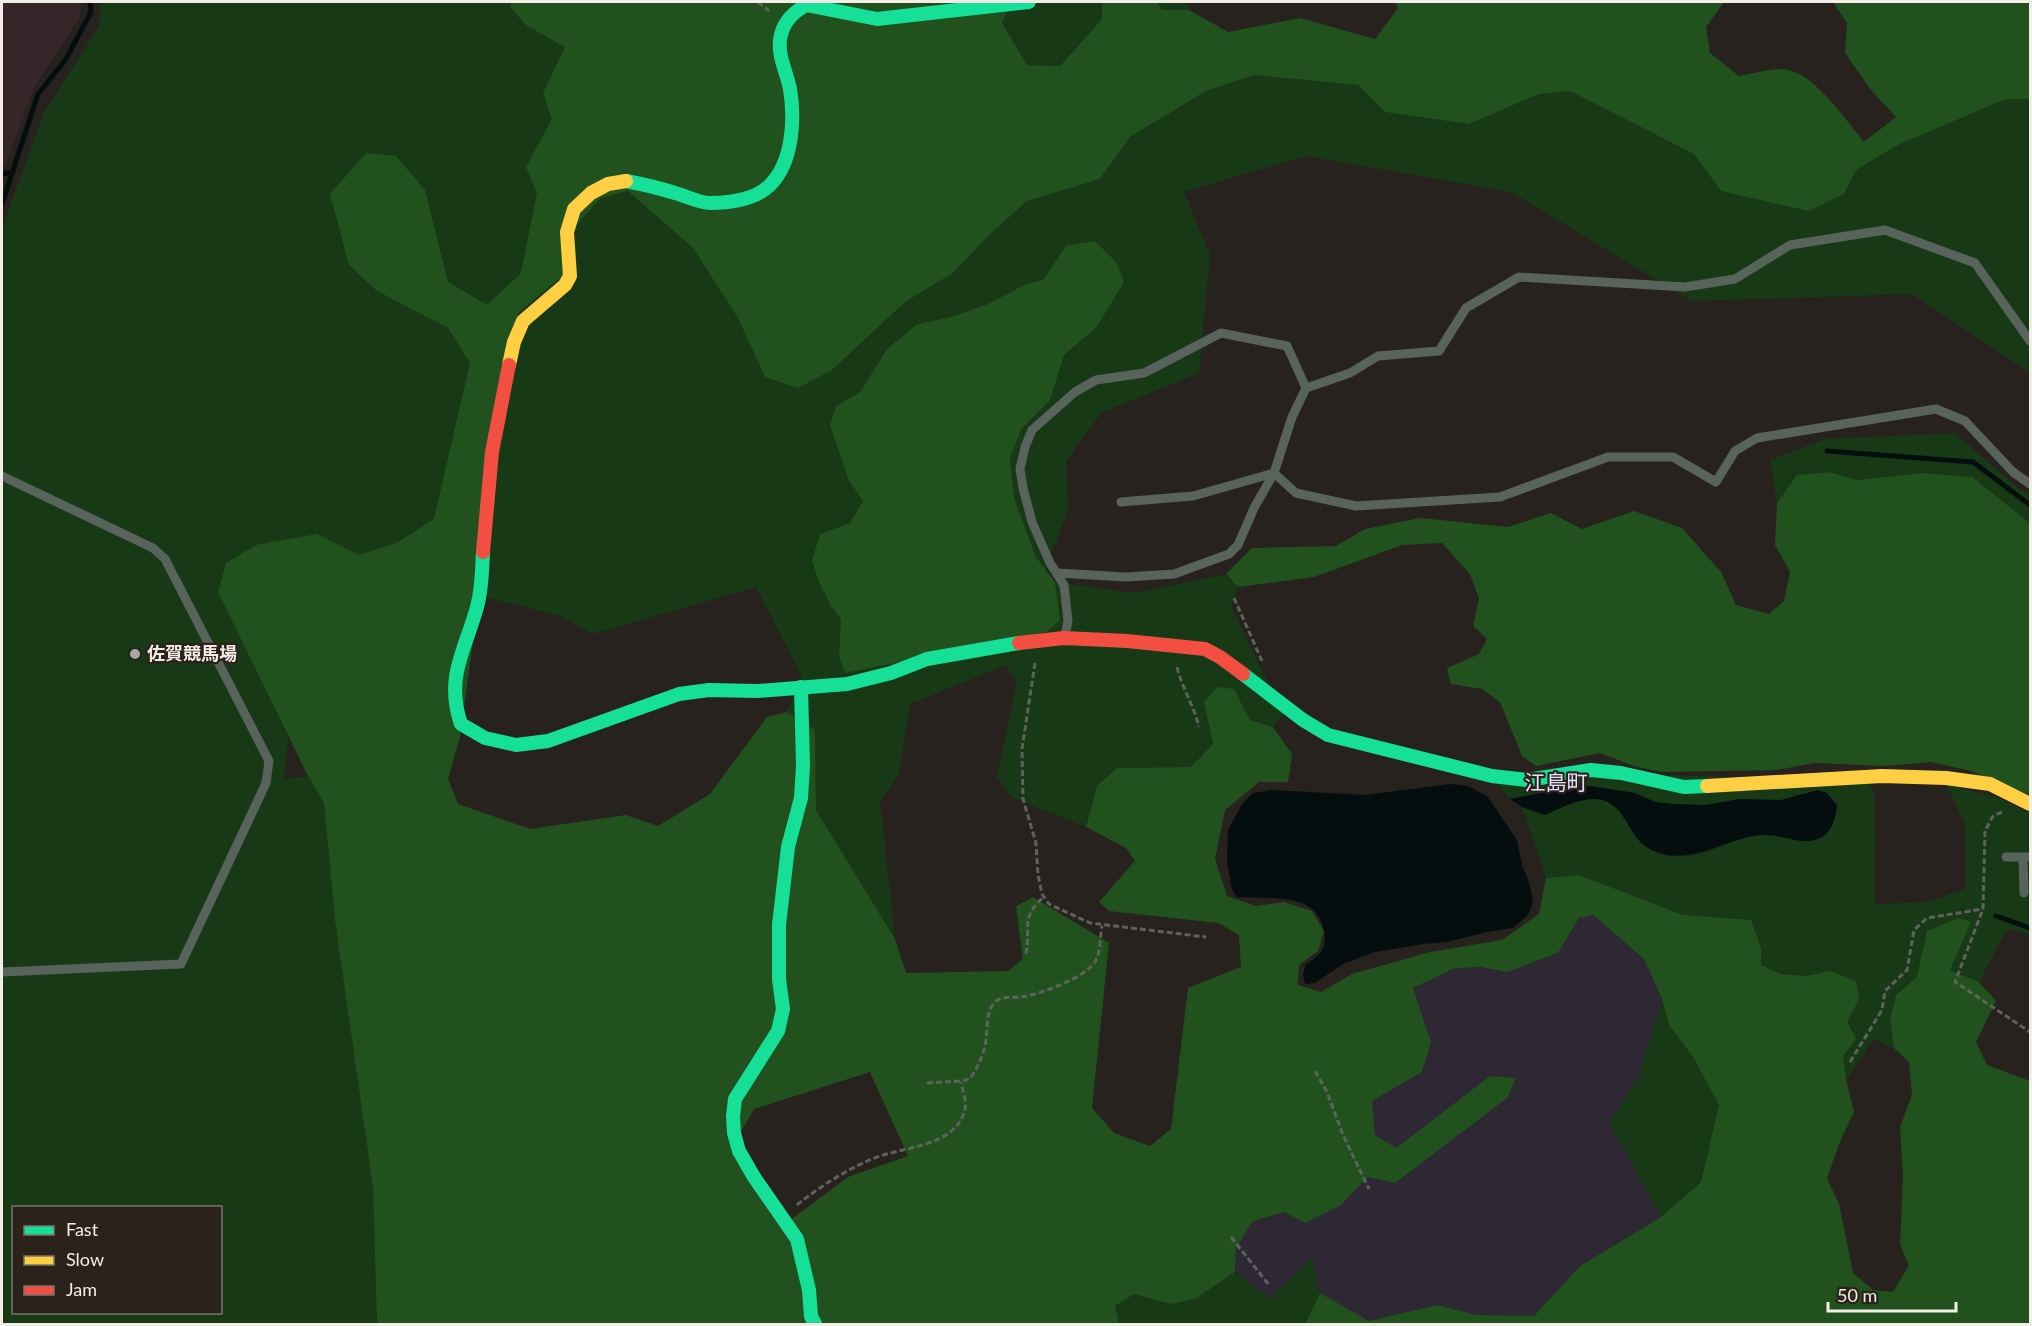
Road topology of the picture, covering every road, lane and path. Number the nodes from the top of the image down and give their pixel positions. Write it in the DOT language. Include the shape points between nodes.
graph roads {
  1 [pos="1029,2"];
  2 [pos="2031,341"];
  3 [pos="1306,388"];
  4 [pos="1274,472"];
  5 [pos="2,476"];
  6 [pos="2031,484"];
  7 [pos="1121,502"];
  8 [pos="1057,573"];
  9 [pos="1234,598"];
  10 [pos="1065,638"];
  11 [pos="1038,641"];
  12 [pos="1174,646"];
  13 [pos="1264,667"];
  14 [pos="801,687"];
  15 [pos="1199,727"];
  16 [pos="2031,804"];
  17 [pos="2004,812"];
  18 [pos="2027,857"];
  19 [pos="2006,858"];
  20 [pos="2024,893"];
  21 [pos="1044,897"];
  22 [pos="1983,909"];
  23 [pos="1102,926"];
  24 [pos="1206,937"];
  25 [pos="1026,954"];
  26 [pos="2,972"];
  27 [pos="2031,1032"];
  28 [pos="1850,1062"];
  29 [pos="1315,1071"];
  30 [pos="961,1082"];
  31 [pos="927,1083"];
  32 [pos="1369,1189"];
  33 [pos="782,1218"];
  34 [pos="1231,1237"];
  35 [pos="1269,1285"];
  36 [pos="815,1324"];
  1 -- 14 [label="street" via="877,19 806,5 793,13 780,38 793,117 790,143 786,160 770,185 748,198 730,202 707,202 623,180 591,193 574,209 567,232 570,276 565,285 523,321 514,342 492,453 481,586 454,687 461,724 485,738 516,745 548,741 679,694"];
  2 -- 3 [label="lane" via="1975,263 1885,230 1790,245 1735,279 1685,287 1519,277 1466,308 1439,351 1378,356 1350,373"];
  3 -- 4 [label="lane"];
  3 -- 8 [label="lane" via="1287,346 1221,333 1144,373 1096,380 1075,392 1032,430 1020,469 1032,522"];
  4 -- 6 [label="lane" via="1296,493 1356,506 1500,497 1608,457 1673,457 1716,482 1735,451 1757,438 1936,409 1965,421 2013,472"];
  4 -- 7 [label="lane" via="1193,496"];
  4 -- 8 [label="lane" via="1238,545 1229,554 1174,574 1126,578"];
  5 -- 26 [label="lane" via="153,548 165,559 269,761 266,783 181,963"];
  8 -- 10 [label="lane" via="1064,585 1068,621"];
  9 -- 13 [label="path"];
  10 -- 11 [label="street"];
  10 -- 12 [label="street"];
  11 -- 14 [label="street" via="927,659 847,684"];
  11 -- 21 [label="path" via="1022,749 1023,799 1036,843"];
  12 -- 15 [label="path" via="1180,680"];
  12 -- 16 [label="street" via="1205,649 1220,657 1328,735 1492,776 1527,780 1591,770 1621,772 1684,787 1882,776 1936,777 1986,783"];
  14 -- 33 [label="street" via="801,798 788,848 779,925 783,1009 778,1030 735,1099 733,1116 739,1151"];
  17 -- 22 [label="path" via="1993,816 1985,831"];
  18 -- 19 [label="lane"];
  18 -- 20 [label="lane"];
  21 -- 23 [label="path" via="1050,904"];
  21 -- 25 [label="path" via="1028,917"];
  22 -- 27 [label="path" via="1954,982"];
  22 -- 28 [label="path" via="1928,918 1914,930 1907,970 1885,991 1882,1010"];
  23 -- 24 [label="path"];
  23 -- 30 [label="path" via="1095,962 1081,973 1046,990 1006,997 992,1005 980,1062 970,1079"];
  29 -- 32 [label="path"];
  30 -- 31 [label="path"];
  30 -- 33 [label="path" via="966,1108 956,1127 929,1142 871,1159 846,1172"];
  33 -- 36 [label="street" via="798,1239"];
  34 -- 35 [label="path"];
}
